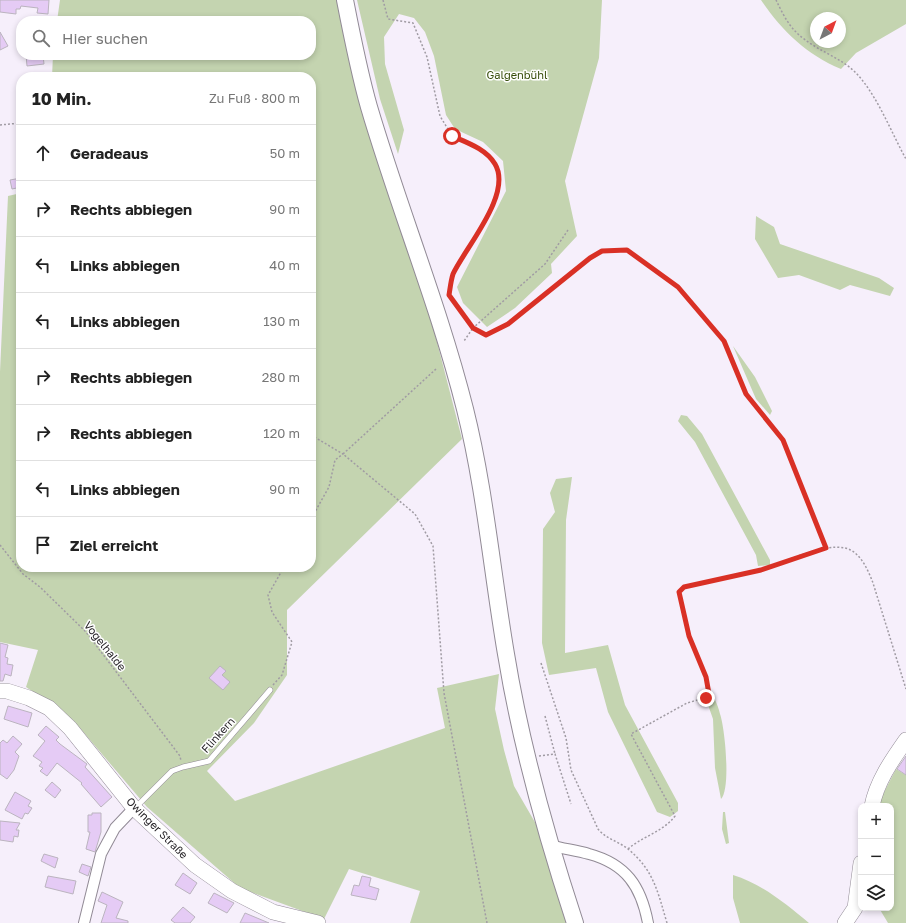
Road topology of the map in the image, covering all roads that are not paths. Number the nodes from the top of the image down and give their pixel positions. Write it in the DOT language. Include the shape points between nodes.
graph roads {
  1 [pos="345,0"];
  2 [pos="270,690"];
  3 [pos="0,691"];
  4 [pos="906,740"];
  5 [pos="872,803"];
  6 [pos="134,808"];
  7 [pos="550,845"];
  8 [pos="859,875"];
  9 [pos="84,923"];
  10 [pos="318,923"];
  11 [pos="575,923"];
  12 [pos="648,923"];
  13 [pos="845,923"];
  1 -- 7 [label="main road" via="369,105 440,318 465,409 480,478 510,679"];
  2 -- 6 [label="lane, Flinkern" via="209,761 172,771"];
  3 -- 6 [label="street, Owinger Straße" via="29,698 49,708 70,728"];
  4 -- 5 [label="street" via="888,767 874,794"];
  6 -- 9 [label="street" via="115,828 101,854"];
  6 -- 10 [label="street, Owinger Straße" via="195,865 232,891 274,912"];
  7 -- 11 [label="main road"];
  7 -- 12 [label="street" via="588,854 616,865 636,886"];
  8 -- 13 [label="street" via="854,908"];
}
